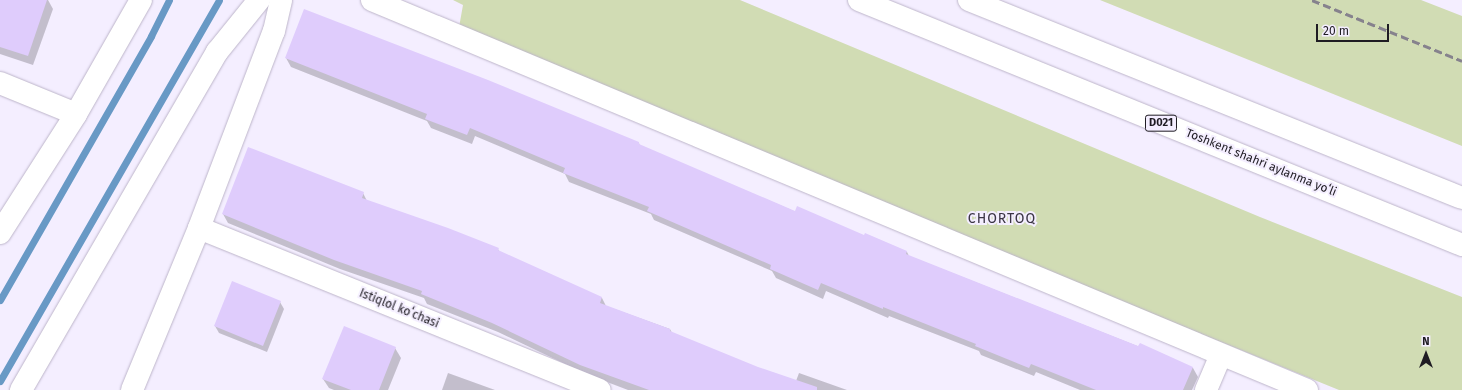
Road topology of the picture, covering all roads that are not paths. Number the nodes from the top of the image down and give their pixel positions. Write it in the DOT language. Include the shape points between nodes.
graph roads {
  1 [pos="141,0"];
  2 [pos="259,0"];
  3 [pos="281,0"];
  4 [pos="372,0"];
  5 [pos="859,0"];
  6 [pos="969,0"];
  7 [pos="0,83"];
  8 [pos="76,114"];
  9 [pos="1462,198"];
  10 [pos="199,228"];
  11 [pos="0,233"];
  12 [pos="1462,245"];
  13 [pos="1221,355"];
  14 [pos="21,390"];
  15 [pos="132,390"];
  16 [pos="600,390"];
  17 [pos="1206,390"];
  18 [pos="1307,390"];
  1 -- 8 [label="main road"];
  2 -- 14 [label="main road" via="217,52"];
  3 -- 10 [label="main road" via="274,31"];
  4 -- 13 [label="main road"];
  5 -- 12 [label="main road, Toshkent shahri aylanma yoʻli / D021"];
  6 -- 9 [label="main road"];
  7 -- 8 [label="main road"];
  8 -- 11 [label="main road"];
  10 -- 15 [label="main road"];
  10 -- 16 [label="main road, Istiqlol koʻchasi"];
  13 -- 17 [label="main road"];
  13 -- 18 [label="main road"];
}
